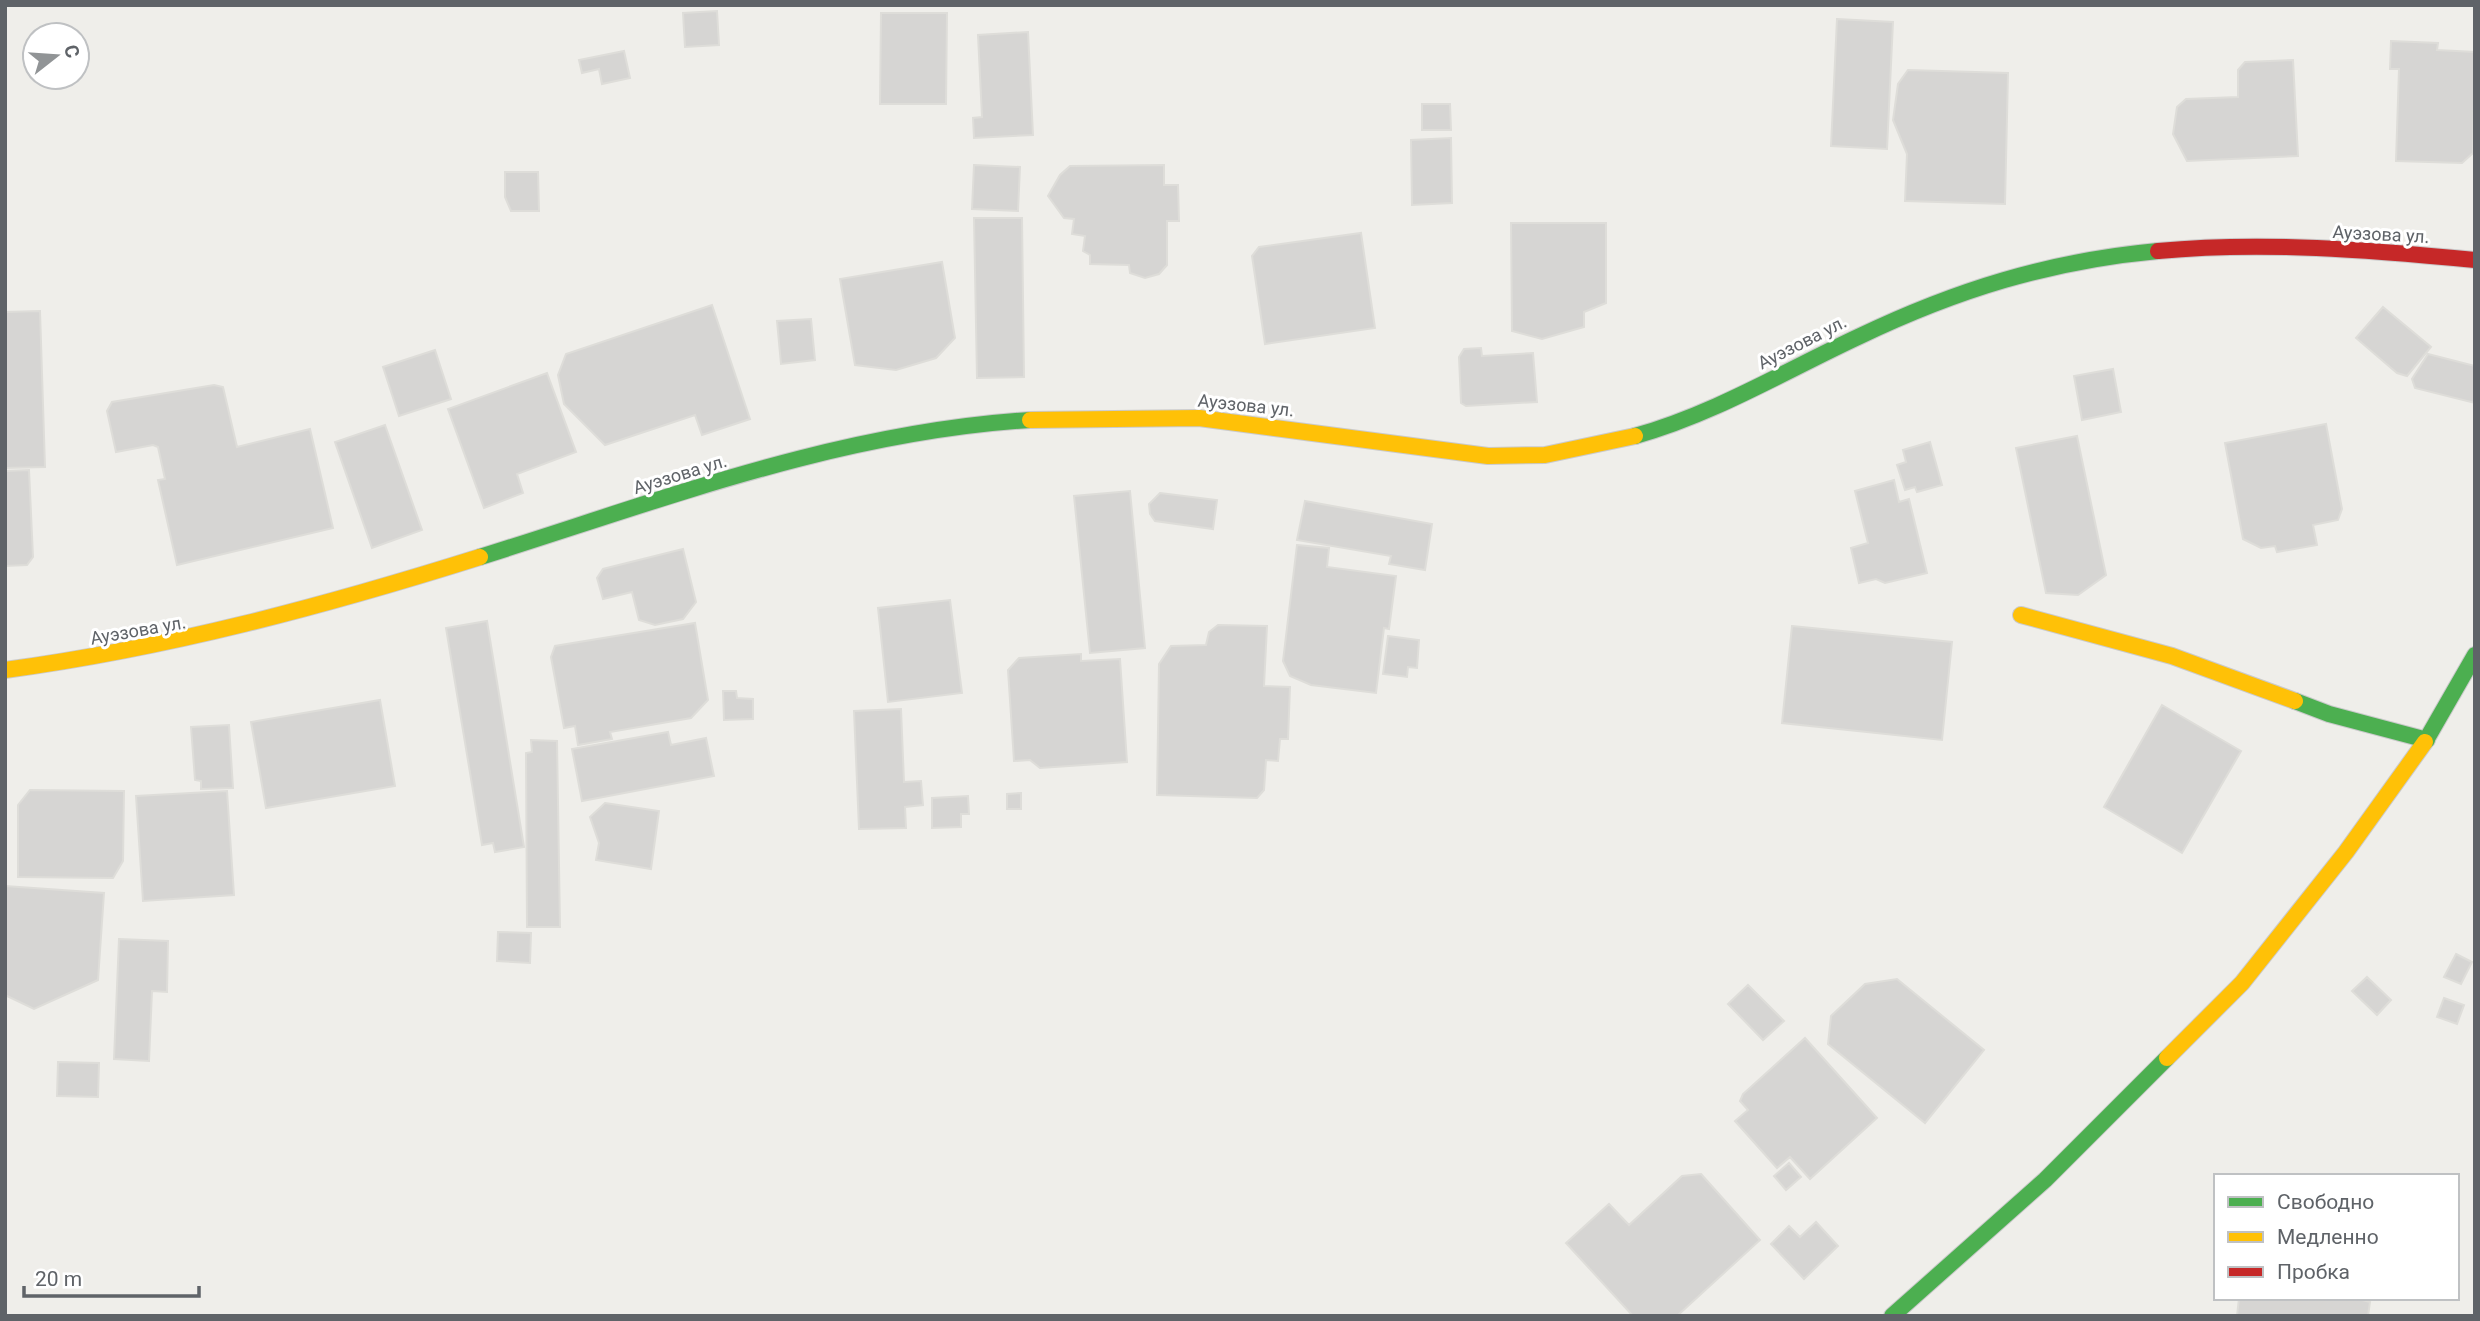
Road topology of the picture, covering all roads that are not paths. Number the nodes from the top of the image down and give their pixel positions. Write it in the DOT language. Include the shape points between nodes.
graph roads {
  1 [pos="2475,260"];
  2 [pos="2021,615"];
  3 [pos="2475,655"];
  4 [pos="5,670"];
  5 [pos="2427,740"];
  6 [pos="1892,1316"];
  1 -- 4 [label="street, Ауэзова ул." via="2267,248 2141,252 2060,263 1923,308 1855,336 1713,409 1601,444 1533,456 1436,453 1201,418 1051,420 907,433 789,460 372,592 208,636"];
  2 -- 5 [label="street" via="2172,656 2329,714"];
  3 -- 5 [label="street"];
  5 -- 6 [label="street" via="2242,983 2045,1180"];
}
